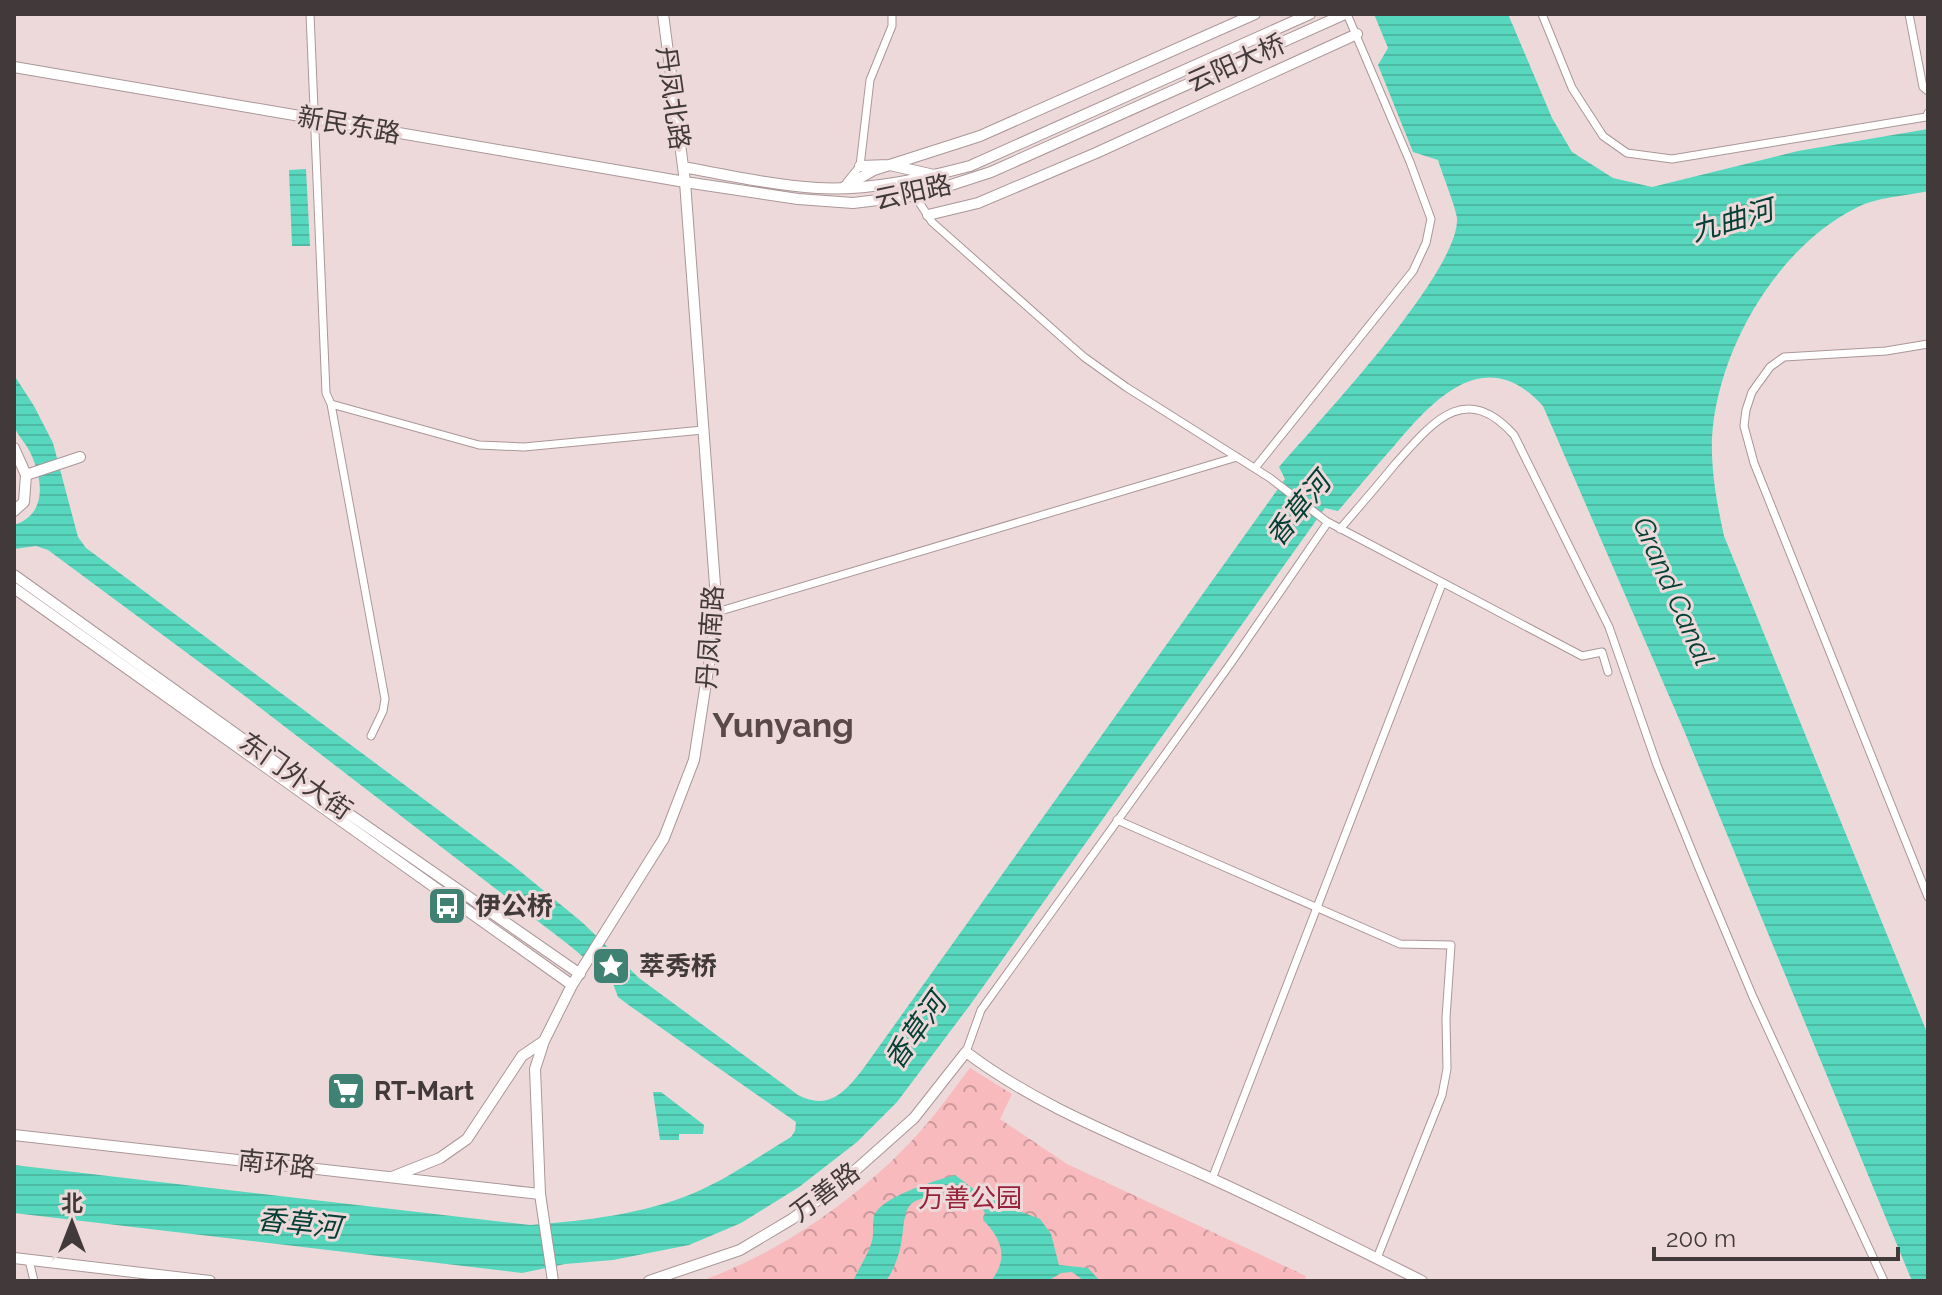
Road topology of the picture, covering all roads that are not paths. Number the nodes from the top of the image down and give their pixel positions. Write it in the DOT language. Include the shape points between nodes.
graph roads {
  1 [pos="310,14"];
  2 [pos="663,14"];
  3 [pos="892,14"];
  4 [pos="1255,14"];
  5 [pos="1310,14"];
  6 [pos="1346,14"];
  7 [pos="1542,14"];
  8 [pos="1909,14"];
  9 [pos="1357,34"];
  10 [pos="14,67"];
  11 [pos="1928,91"];
  12 [pos="1124,98"];
  13 [pos="1128,112"];
  14 [pos="1928,113"];
  15 [pos="315,119"];
  16 [pos="890,165"];
  17 [pos="860,166"];
  18 [pos="683,167"];
  19 [pos="936,175"];
  20 [pos="685,182"];
  21 [pos="843,187"];
  22 [pos="915,196"];
  23 [pos="928,215"];
  24 [pos="1928,344"];
  25 [pos="331,404"];
  26 [pos="703,430"];
  27 [pos="14,448"];
  28 [pos="80,457"];
  29 [pos="1237,457"];
  30 [pos="1255,468"];
  31 [pos="28,474"];
  32 [pos="14,511"];
  33 [pos="1327,522"];
  34 [pos="1340,529"];
  35 [pos="14,575"];
  36 [pos="1442,584"];
  37 [pos="14,588"];
  38 [pos="717,612"];
  39 [pos="1608,672"];
  40 [pos="371,736"];
  41 [pos="1117,820"];
  42 [pos="1928,897"];
  43 [pos="1319,908"];
  44 [pos="580,974"];
  45 [pos="572,985"];
  46 [pos="544,1041"];
  47 [pos="966,1052"];
  48 [pos="14,1135"];
  49 [pos="391,1177"];
  50 [pos="1212,1179"];
  51 [pos="540,1194"];
  52 [pos="14,1258"];
  53 [pos="1377,1258"];
  54 [pos="29,1260"];
  55 [pos="34,1281"];
  56 [pos="210,1281"];
  57 [pos="553,1281"];
  58 [pos="649,1281"];
  59 [pos="1422,1281"];
  60 [pos="1884,1281"];
  1 -- 15 [label="street"];
  2 -- 18 [label="street, 丹凤北路"];
  3 -- 17 [label="street" via="870,80"];
  4 -- 16 [label="street" via="980,136"];
  5 -- 12 [label="street, 云阳大桥"];
  6 -- 9 [label="street"];
  6 -- 13 [label="street, 云阳大桥"];
  7 -- 14 [label="street" via="1572,88 1603,136 1627,153 1672,159"];
  8 -- 11 [label="street"];
  9 -- 23 [label="street" via="1083,159 978,203"];
  9 -- 30 [label="street" via="1431,219 1426,243 1413,271"];
  10 -- 15 [label="street, 新民东路"];
  12 -- 19 [label="street, 云阳路" via="970,166"];
  13 -- 22 [label="street, 云阳路" via="991,172"];
  15 -- 20 [label="street, 新民东路"];
  15 -- 25 [label="street" via="326,393"];
  16 -- 17 [label="street"];
  16 -- 19 [label="street"];
  16 -- 21 [label="street"];
  17 -- 21 [label="street"];
  18 -- 20 [label="street, 丹凤北路"];
  18 -- 21 [label="street, 云阳路" via="818,188"];
  19 -- 21 [label="street, 云阳路"];
  20 -- 22 [label="street, 云阳路" via="853,203"];
  20 -- 26 [label="street, 丹凤南路"];
  22 -- 23 [label="street"];
  23 -- 29 [label="street" via="1084,357"];
  24 -- 42 [label="street" via="1784,357 1752,392 1744,426 1754,463"];
  25 -- 26 [label="street" via="479,445 524,447"];
  25 -- 40 [label="street" via="385,699"];
  26 -- 38 [label="street, 丹凤南路"];
  27 -- 31 [label="street"];
  28 -- 31 [label="street"];
  29 -- 30 [label="street"];
  29 -- 38 [label="street"];
  30 -- 33 [label="street"];
  31 -- 32 [label="street" via="24,502"];
  33 -- 34 [label="street"];
  33 -- 41 [label="street"];
  34 -- 36 [label="street"];
  34 -- 60 [label="street" via="1441,416 1487,412 1514,435 1609,627 1657,765 1735,953"];
  35 -- 44 [label="street, 东门外大街"];
  36 -- 39 [label="street" via="1582,656 1602,652"];
  36 -- 43 [label="street"];
  37 -- 45 [label="street, 东门外大街"];
  38 -- 44 [label="street, 丹凤南路" via="694,760 664,838"];
  41 -- 43 [label="street"];
  41 -- 47 [label="street" via="981,1010"];
  43 -- 50 [label="street"];
  43 -- 53 [label="street" via="1400,944 1451,945 1442,1095"];
  44 -- 45 [label="street, 丹凤南路"];
  45 -- 46 [label="street, 丹凤南路"];
  46 -- 49 [label="street" via="522,1056 467,1139 440,1158"];
  46 -- 51 [label="street, 丹凤南路" via="535,1069"];
  47 -- 50 [label="street" via="1040,1101"];
  47 -- 58 [label="street, 万善路" via="914,1118 792,1219 740,1250"];
  48 -- 49 [label="street, 南环路"];
  49 -- 51 [label="street, 南环路"];
  50 -- 53 [label="street"];
  51 -- 57 [label="street, 丹凤南路"];
  52 -- 54 [label="street"];
  53 -- 59 [label="street"];
  54 -- 55 [label="street"];
  54 -- 56 [label="street"];
}
